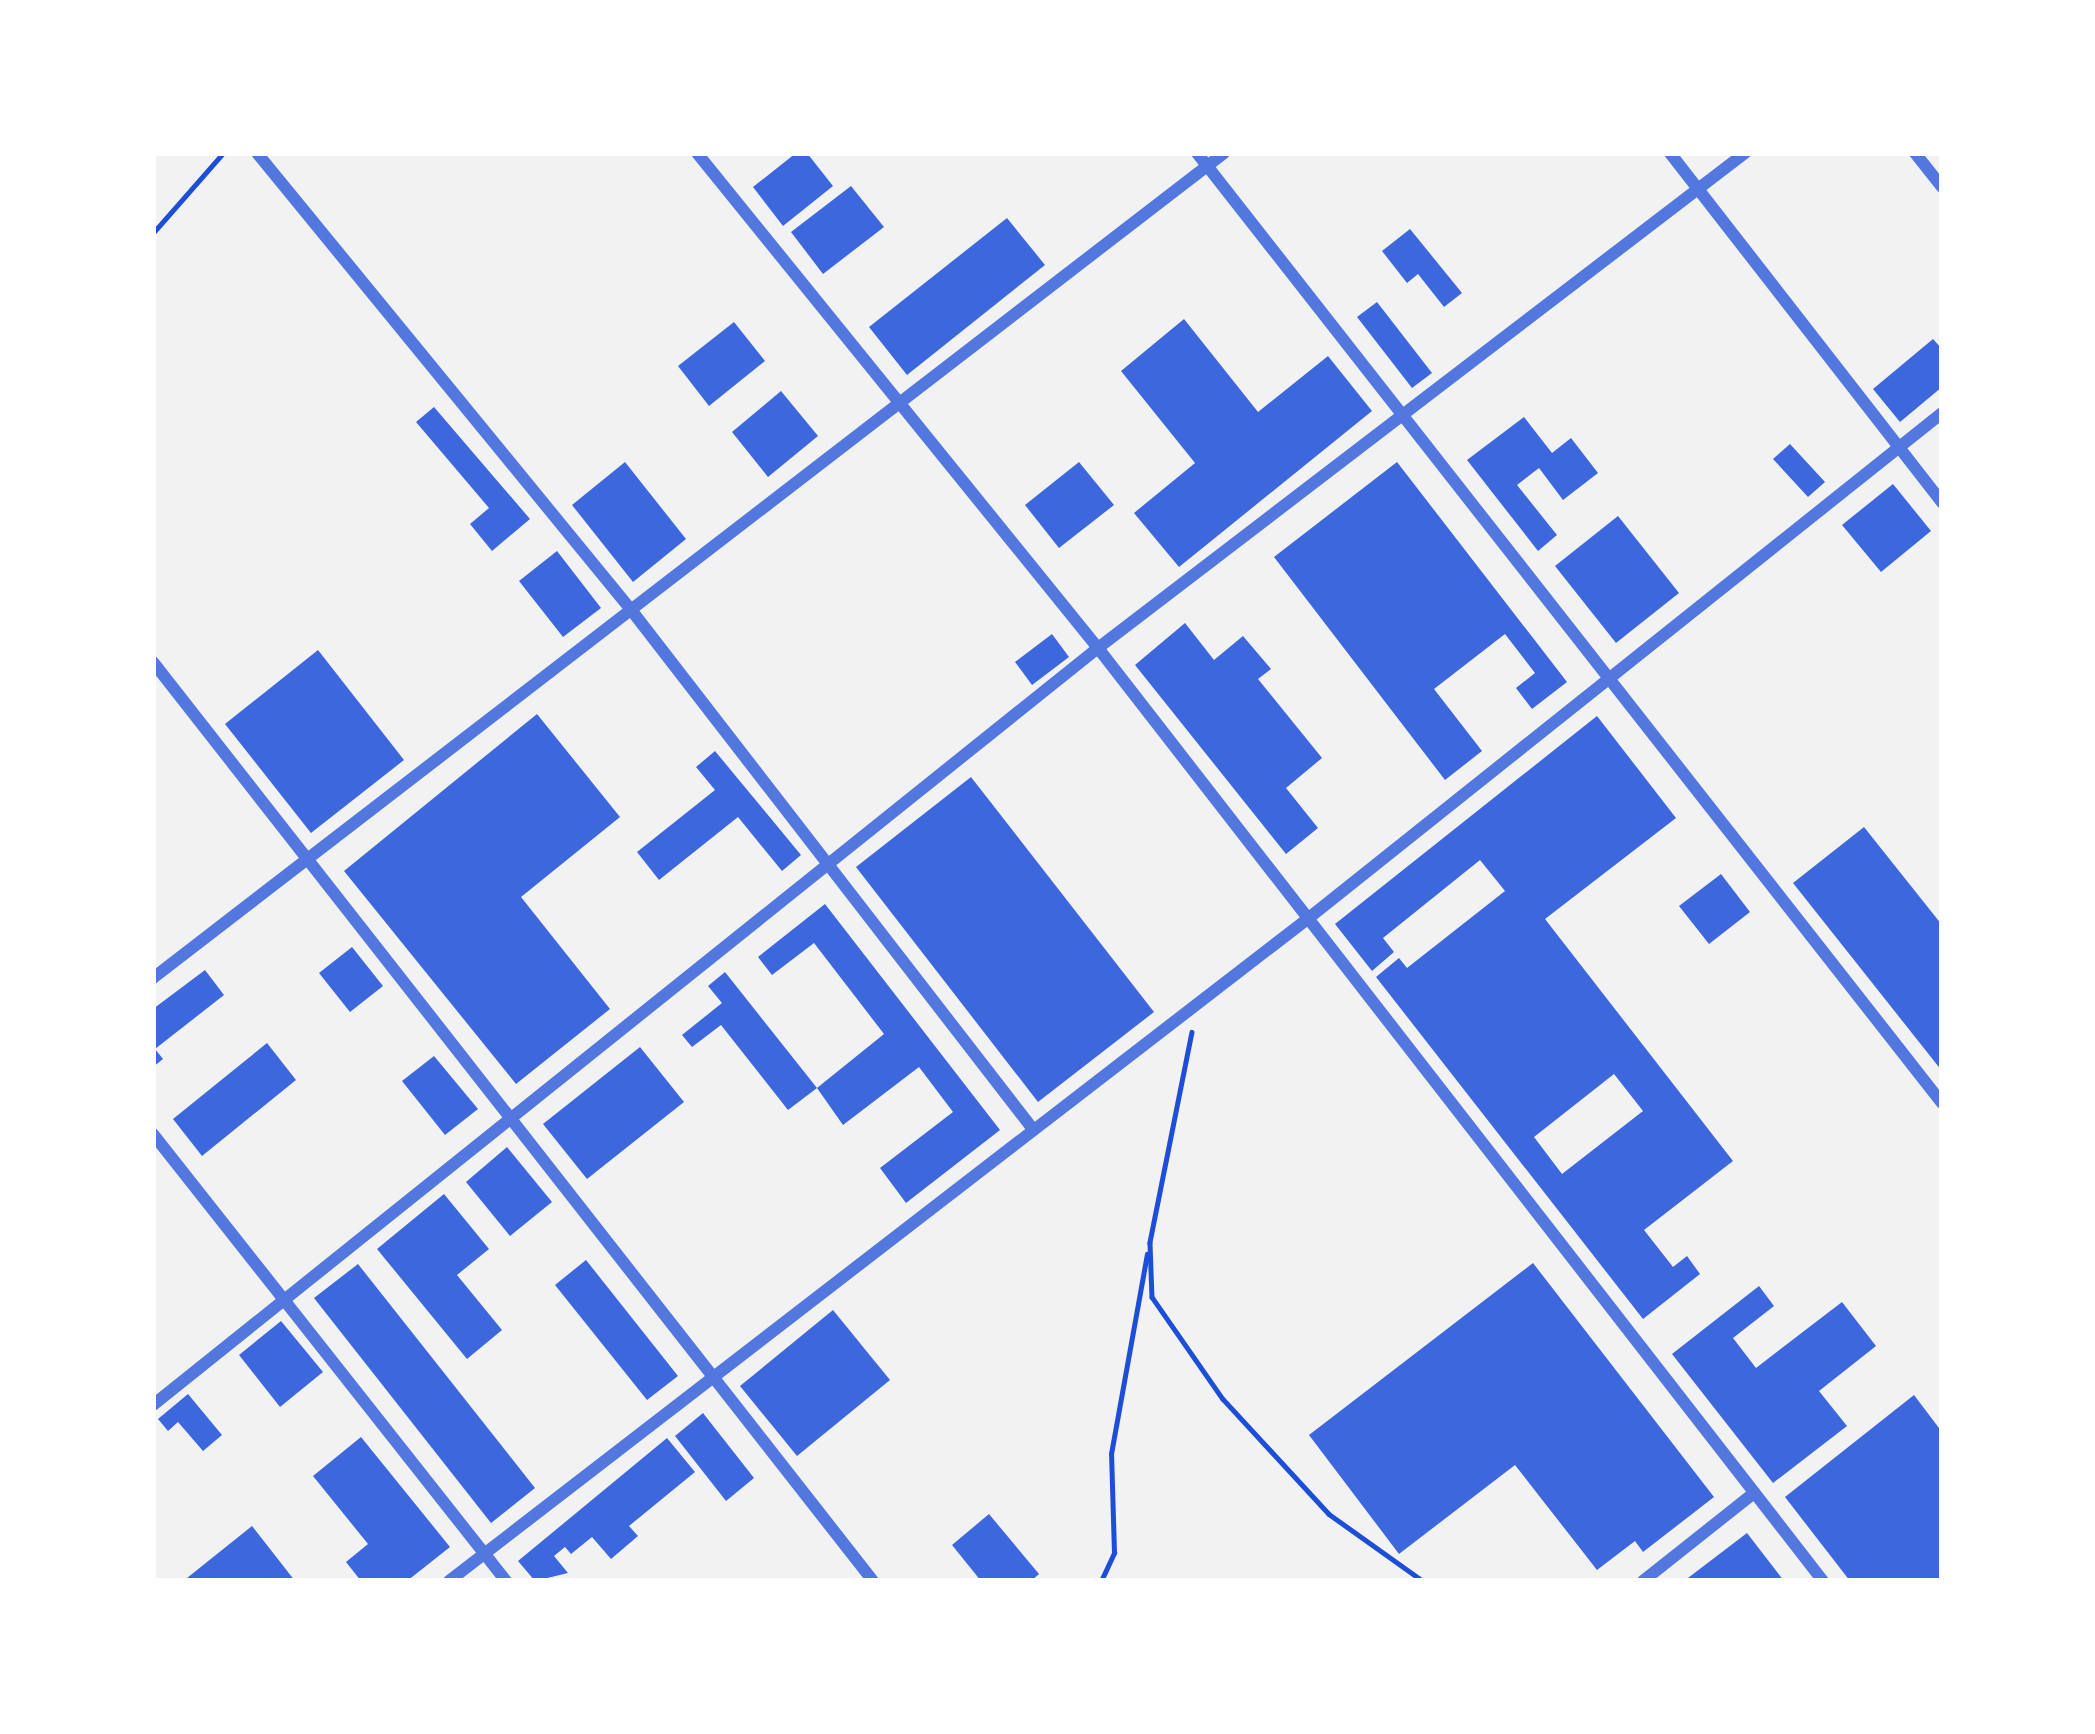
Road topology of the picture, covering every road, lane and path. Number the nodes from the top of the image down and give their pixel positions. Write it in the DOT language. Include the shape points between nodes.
graph roads {
  1 [pos="223,153"];
  2 [pos="256,153"];
  3 [pos="697,153"];
  4 [pos="1197,153"];
  5 [pos="1224,153"];
  6 [pos="1670,153"];
  7 [pos="1745,153"];
  8 [pos="1915,153"];
  9 [pos="1208,166"];
  10 [pos="1942,187"];
  11 [pos="1698,189"];
  12 [pos="153,233"];
  13 [pos="902,402"];
  14 [pos="1942,412"];
  15 [pos="1405,413"];
  16 [pos="1899,447"];
  17 [pos="1942,503"];
  18 [pos="632,611"];
  19 [pos="1098,647"];
  20 [pos="153,662"];
  21 [pos="1609,677"];
  22 [pos="309,860"];
  23 [pos="829,863"];
  24 [pos="1310,917"];
  25 [pos="153,978"];
  26 [pos="1201,1017"];
  27 [pos="1941,1102"];
  28 [pos="512,1118"];
  29 [pos="1032,1128"];
  30 [pos="153,1133"];
  31 [pos="1150,1243"];
  32 [pos="284,1302"];
  33 [pos="711,1376"];
  34 [pos="153,1406"];
  35 [pos="1754,1493"];
  36 [pos="484,1553"];
  37 [pos="448,1581"];
  38 [pos="506,1581"];
  39 [pos="873,1581"];
  40 [pos="1101,1581"];
  41 [pos="1423,1581"];
  42 [pos="1643,1581"];
  43 [pos="1823,1581"];
  1 -- 12 [label="path"];
  2 -- 18 [label="street"];
  3 -- 13 [label="street"];
  4 -- 9 [label="street"];
  5 -- 9 [label="street"];
  6 -- 11 [label="street"];
  7 -- 11 [label="street"];
  8 -- 10 [label="street"];
  9 -- 13 [label="street"];
  9 -- 15 [label="street"];
  11 -- 15 [label="street"];
  11 -- 16 [label="street"];
  13 -- 18 [label="street"];
  13 -- 19 [label="street"];
  14 -- 16 [label="street"];
  15 -- 19 [label="street"];
  15 -- 21 [label="street"];
  16 -- 17 [label="street"];
  16 -- 21 [label="street"];
  18 -- 22 [label="street"];
  18 -- 23 [label="street"];
  19 -- 23 [label="street"];
  19 -- 24 [label="street"];
  20 -- 22 [label="street"];
  21 -- 24 [label="street"];
  21 -- 27 [label="street"];
  22 -- 25 [label="street"];
  22 -- 28 [label="street"];
  23 -- 28 [label="street"];
  23 -- 29 [label="street"];
  24 -- 29 [label="street"];
  24 -- 35 [label="street"];
  26 -- 31 [label="path"];
  28 -- 32 [label="street"];
  28 -- 33 [label="street"];
  29 -- 33 [label="street"];
  30 -- 32 [label="street"];
  31 -- 40 [label="path" via="1111,1454 1114,1553"];
  31 -- 41 [label="path" via="1152,1297 1222,1400 1256,1426 1329,1514"];
  32 -- 34 [label="street"];
  32 -- 36 [label="street"];
  33 -- 36 [label="street"];
  33 -- 39 [label="street"];
  35 -- 42 [label="street"];
  35 -- 43 [label="street"];
  36 -- 37 [label="street"];
  36 -- 38 [label="street"];
}
